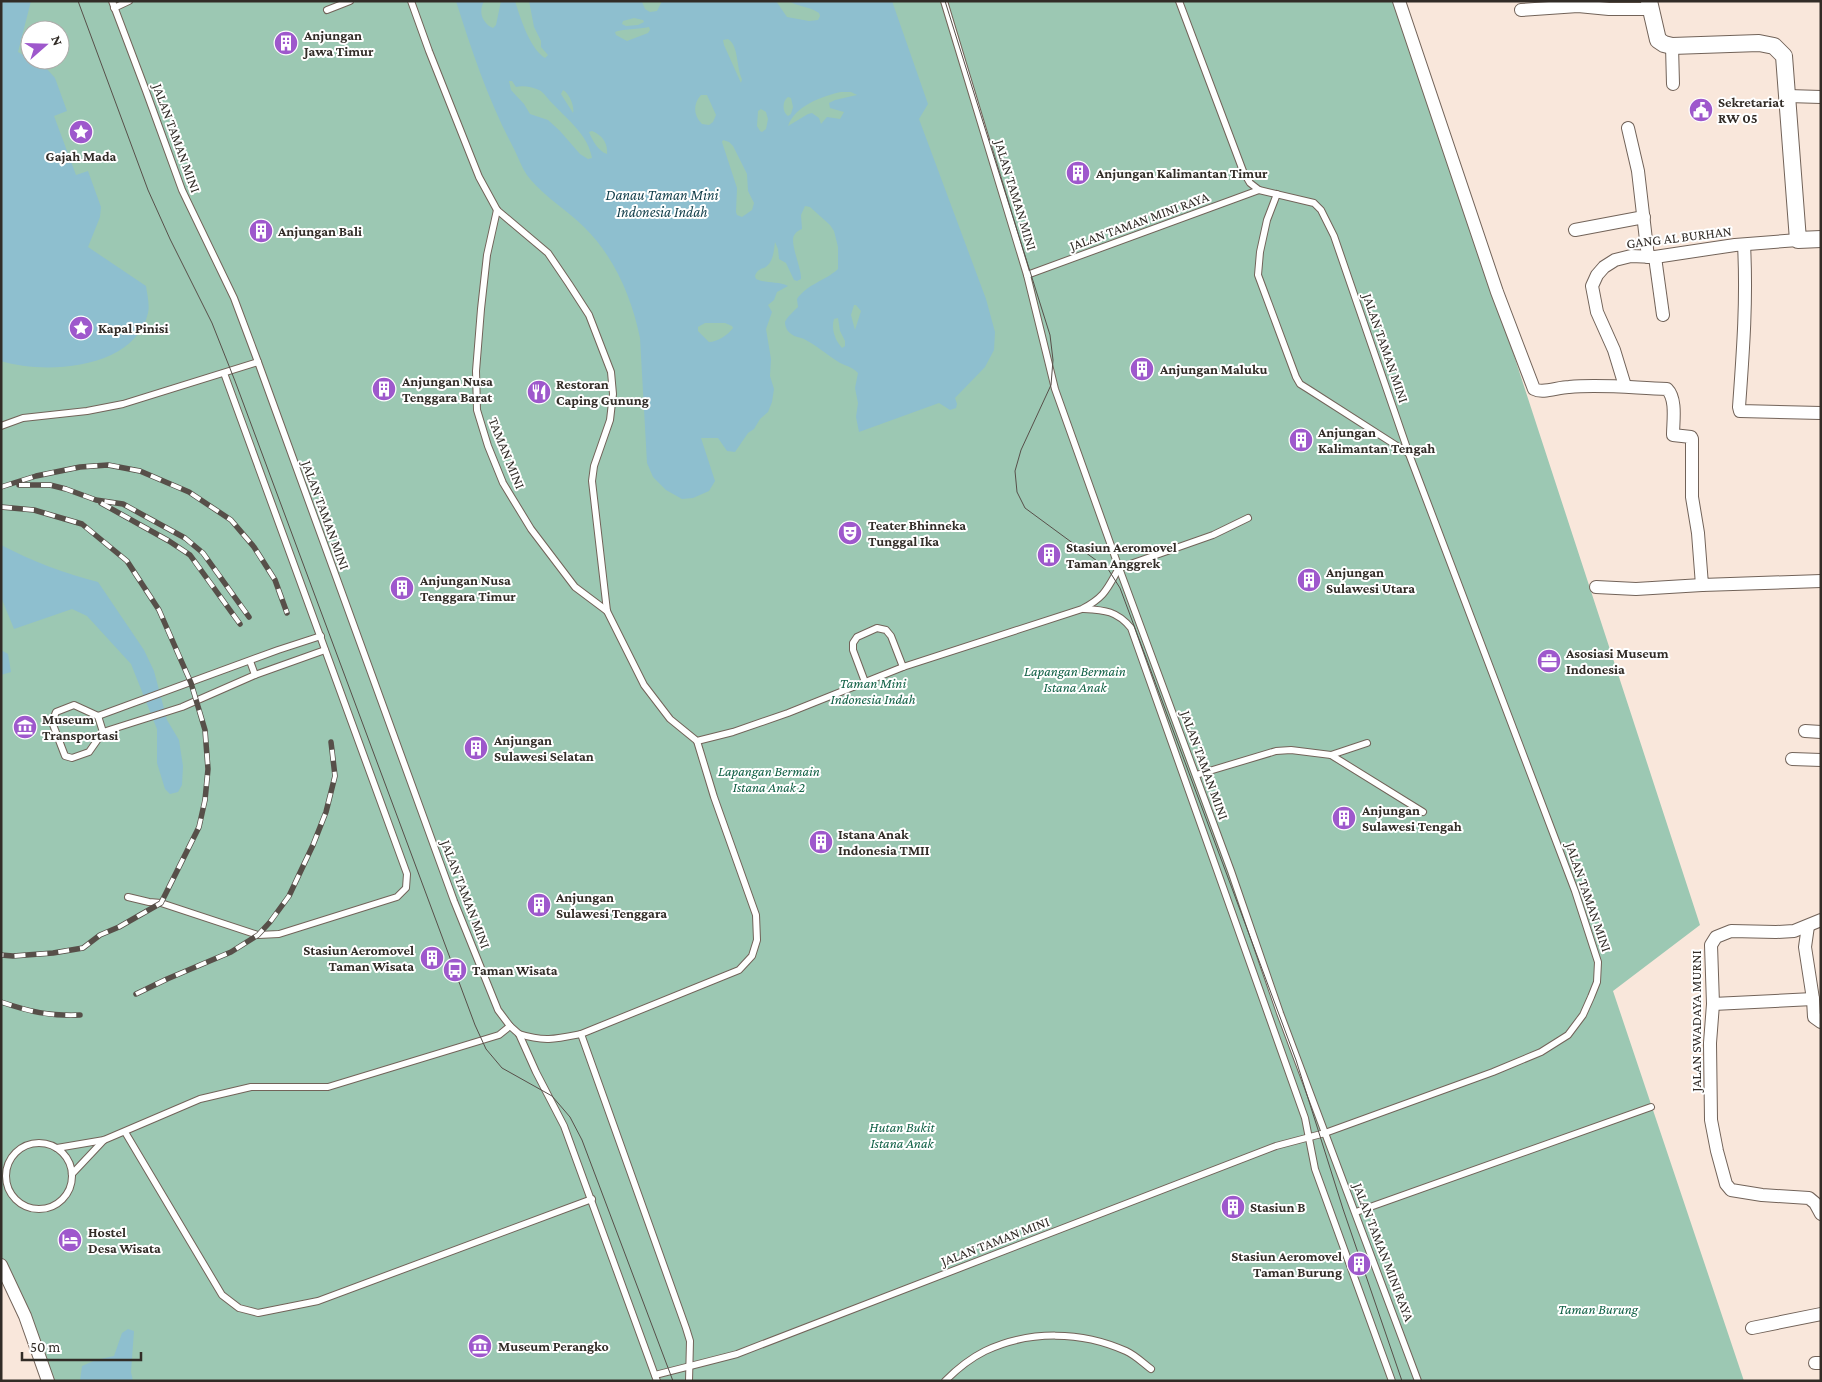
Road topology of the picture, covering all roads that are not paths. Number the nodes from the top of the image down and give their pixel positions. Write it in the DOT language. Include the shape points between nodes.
graph roads {
  1 [pos="130,1"];
  2 [pos="350,1"];
  3 [pos="411,1"];
  4 [pos="944,1"];
  5 [pos="1179,1"];
  6 [pos="1399,1"];
  7 [pos="113,5"];
  8 [pos="1650,5"];
  9 [pos="327,10"];
  10 [pos="1522,10"];
  11 [pos="1672,46"];
  12 [pos="1673,84"];
  13 [pos="1788,96"];
  14 [pos="1821,97"];
  15 [pos="1628,128"];
  16 [pos="1259,190"];
  17 [pos="1277,194"];
  18 [pos="497,210"];
  19 [pos="1644,217"];
  20 [pos="1575,230"];
  21 [pos="1821,239"];
  22 [pos="1798,240"];
  23 [pos="1744,245"];
  24 [pos="1652,257"];
  25 [pos="1028,276"];
  26 [pos="1663,315"];
  27 [pos="258,362"];
  28 [pos="224,373"];
  29 [pos="1625,386"];
  30 [pos="1821,413"];
  31 [pos="1,426"];
  32 [pos="1409,454"];
  33 [pos="1248,518"];
  34 [pos="1119,568"];
  35 [pos="1821,581"];
  36 [pos="1702,585"];
  37 [pos="1596,587"];
  38 [pos="1082,609"];
  39 [pos="607,612"];
  40 [pos="321,636"];
  41 [pos="325,650"];
  42 [pos="250,661"];
  43 [pos="903,667"];
  44 [pos="255,675"];
  45 [pos="865,682"];
  46 [pos="98,716"];
  47 [pos="1805,731"];
  48 [pos="104,732"];
  49 [pos="1821,732"];
  50 [pos="697,741"];
  51 [pos="1367,743"];
  52 [pos="1331,755"];
  53 [pos="1792,759"];
  54 [pos="1821,760"];
  55 [pos="1196,775"];
  56 [pos="1423,812"];
  57 [pos="128,897"];
  58 [pos="1821,920"];
  59 [pos="1808,926"];
  60 [pos="1813,999"];
  61 [pos="1713,1004"];
  62 [pos="1821,1022"];
  63 [pos="510,1026"];
  64 [pos="519,1034"];
  65 [pos="581,1034"];
  66 [pos="1651,1107"];
  67 [pos="125,1132"];
  68 [pos="1325,1133"];
  69 [pos="1308,1136"];
  70 [pos="104,1140"];
  71 [pos="57,1148"];
  72 [pos="72,1174"];
  73 [pos="1815,1197"];
  74 [pos="592,1199"];
  75 [pos="1356,1212"];
  76 [pos="1821,1214"];
  77 [pos="1,1264"];
  78 [pos="1821,1314"];
  79 [pos="1752,1328"];
  80 [pos="688,1365"];
  81 [pos="1151,1368"];
  82 [pos="656,1378"];
  83 [pos="48,1381"];
  84 [pos="689,1381"];
  85 [pos="945,1381"];
  86 [pos="1392,1381"];
  87 [pos="1418,1381"];
  1 -- 7 [label="lane"];
  2 -- 9 [label="lane"];
  3 -- 18 [label="lane" via="479,177"];
  4 -- 25 [label="lane, JALAN TAMAN MINI"];
  5 -- 16 [label="lane" via="1243,171"];
  6 -- 29 [label="street" via="1497,292 1534,389"];
  7 -- 27 [label="lane, JALAN TAMAN MINI" via="182,190 234,298"];
  8 -- 10 [label="street"];
  8 -- 11 [label="street" via="1658,40"];
  11 -- 12 [label="street"];
  11 -- 13 [label="street" via="1759,43 1774,46 1784,56"];
  13 -- 14 [label="street"];
  13 -- 22 [label="street"];
  15 -- 19 [label="street"];
  16 -- 17 [label="lane, JALAN TAMAN MINI"];
  16 -- 25 [label="lane, JALAN TAMAN MINI RAYA"];
  17 -- 32 [label="lane, JALAN TAMAN MINI" via="1314,203 1326,218"];
  17 -- 32 [label="lane" via="1265,228 1258,276 1296,377 1300,384"];
  18 -- 39 [label="lane" via="548,253 589,315 611,372 614,394 610,420 592,481"];
  18 -- 39 [label="lane, TAMAN MINI" via="487,255 481,309 476,370 477,410 503,483 531,529 575,587"];
  19 -- 20 [label="street"];
  19 -- 24 [label="street"];
  21 -- 22 [label="street"];
  22 -- 23 [label="street, GANG AL BURHAN"];
  23 -- 24 [label="street, GANG AL BURHAN"];
  23 -- 30 [label="street" via="1746,302 1738,407 1740,411"];
  24 -- 26 [label="street"];
  24 -- 29 [label="street, GANG AL BURHAN" via="1631,256 1615,260 1596,275 1592,286 1597,312"];
  25 -- 34 [label="lane, JALAN TAMAN MINI" via="1056,389"];
  27 -- 28 [label="lane"];
  27 -- 63 [label="lane, JALAN TAMAN MINI" via="454,901 498,1010"];
  28 -- 31 [label="lane" via="123,404 23,418"];
  28 -- 40 [label="lane"];
  29 -- 36 [label="street" via="1669,391 1674,414 1672,434 1692,439 1692,497"];
  32 -- 68 [label="lane, JALAN TAMAN MINI" via="1575,891 1598,962 1597,982 1584,1015 1568,1035 1541,1052"];
  33 -- 34 [label="lane" via="1213,535"];
  34 -- 38 [label="lane, JALAN TAMAN MINI" via="1098,601"];
  34 -- 55 [label="lane, JALAN TAMAN MINI"];
  35 -- 36 [label="street"];
  36 -- 37 [label="street"];
  38 -- 43 [label="lane, JALAN TAMAN MINI"];
  38 -- 69 [label="lane, JALAN TAMAN MINI" via="1114,613 1131,628 1305,1118"];
  39 -- 50 [label="lane" via="644,685 670,719"];
  40 -- 41 [label="lane"];
  40 -- 42 [label="lane"];
  41 -- 44 [label="lane"];
  41 -- 57 [label="lane" via="407,874 406,888 397,897 279,934 258,935 161,903"];
  42 -- 44 [label="lane"];
  42 -- 46 [label="lane"];
  43 -- 45 [label="lane, JALAN TAMAN MINI"];
  43 -- 45 [label="lane" via="891,636 886,630 877,628 857,637 853,643"];
  44 -- 48 [label="lane" via="182,707"];
  45 -- 50 [label="lane, JALAN TAMAN MINI" via="788,713"];
  46 -- 48 [label="lane"];
  46 -- 48 [label="lane" via="74,706 56,712 52,722 65,756 72,758 89,752"];
  47 -- 49 [label="street"];
  50 -- 65 [label="lane, JALAN TAMAN MINI" via="756,915 757,940 752,956 739,970"];
  51 -- 52 [label="lane"];
  52 -- 55 [label="lane" via="1276,751"];
  52 -- 56 [label="lane"];
  53 -- 54 [label="street"];
  55 -- 68 [label="lane, JALAN TAMAN MINI"];
  58 -- 59 [label="street, JALAN SWADAYA MURNI"];
  59 -- 60 [label="street" via="1805,946"];
  59 -- 61 [label="street, JALAN SWADAYA MURNI" via="1776,932 1731,930 1716,937 1711,945"];
  60 -- 61 [label="street"];
  60 -- 62 [label="street" via="1814,1017"];
  61 -- 73 [label="street, JALAN SWADAYA MURNI" via="1711,1120 1726,1184 1736,1192"];
  63 -- 64 [label="lane, JALAN TAMAN MINI"];
  63 -- 67 [label="lane" via="499,1034 328,1087 251,1087 200,1098"];
  64 -- 65 [label="lane, JALAN TAMAN MINI" via="535,1040"];
  64 -- 74 [label="lane, JALAN TAMAN MINI" via="564,1126"];
  65 -- 80 [label="lane" via="686,1328 690,1341"];
  66 -- 75 [label="lane"];
  67 -- 70 [label="lane"];
  67 -- 74 [label="lane" via="222,1295 240,1308 258,1313 318,1301"];
  68 -- 69 [label="lane"];
  68 -- 75 [label="lane, JALAN TAMAN MINI RAYA"];
  69 -- 80 [label="lane, JALAN TAMAN MINI" via="737,1354"];
  69 -- 86 [label="lane, JALAN TAMAN MINI" via="1315,1169"];
  70 -- 71 [label="lane"];
  70 -- 72 [label="lane"];
  71 -- 72 [label="lane" via="68,1159"];
  71 -- 72 [label="lane" via="42,1142 26,1145 13,1154 6,1168 7,1185 15,1198 28,1207 44,1209 58,1203 69,1190"];
  73 -- 76 [label="street"];
  74 -- 82 [label="lane, JALAN TAMAN MINI"];
  75 -- 87 [label="lane, JALAN TAMAN MINI RAYA"];
  77 -- 83 [label="street" via="26,1316"];
  78 -- 79 [label="street"];
  80 -- 82 [label="lane, JALAN TAMAN MINI"];
  80 -- 84 [label="lane"];
  81 -- 85 [label="lane" via="1127,1352 1093,1339 1055,1335 1018,1340 984,1351"];
}
